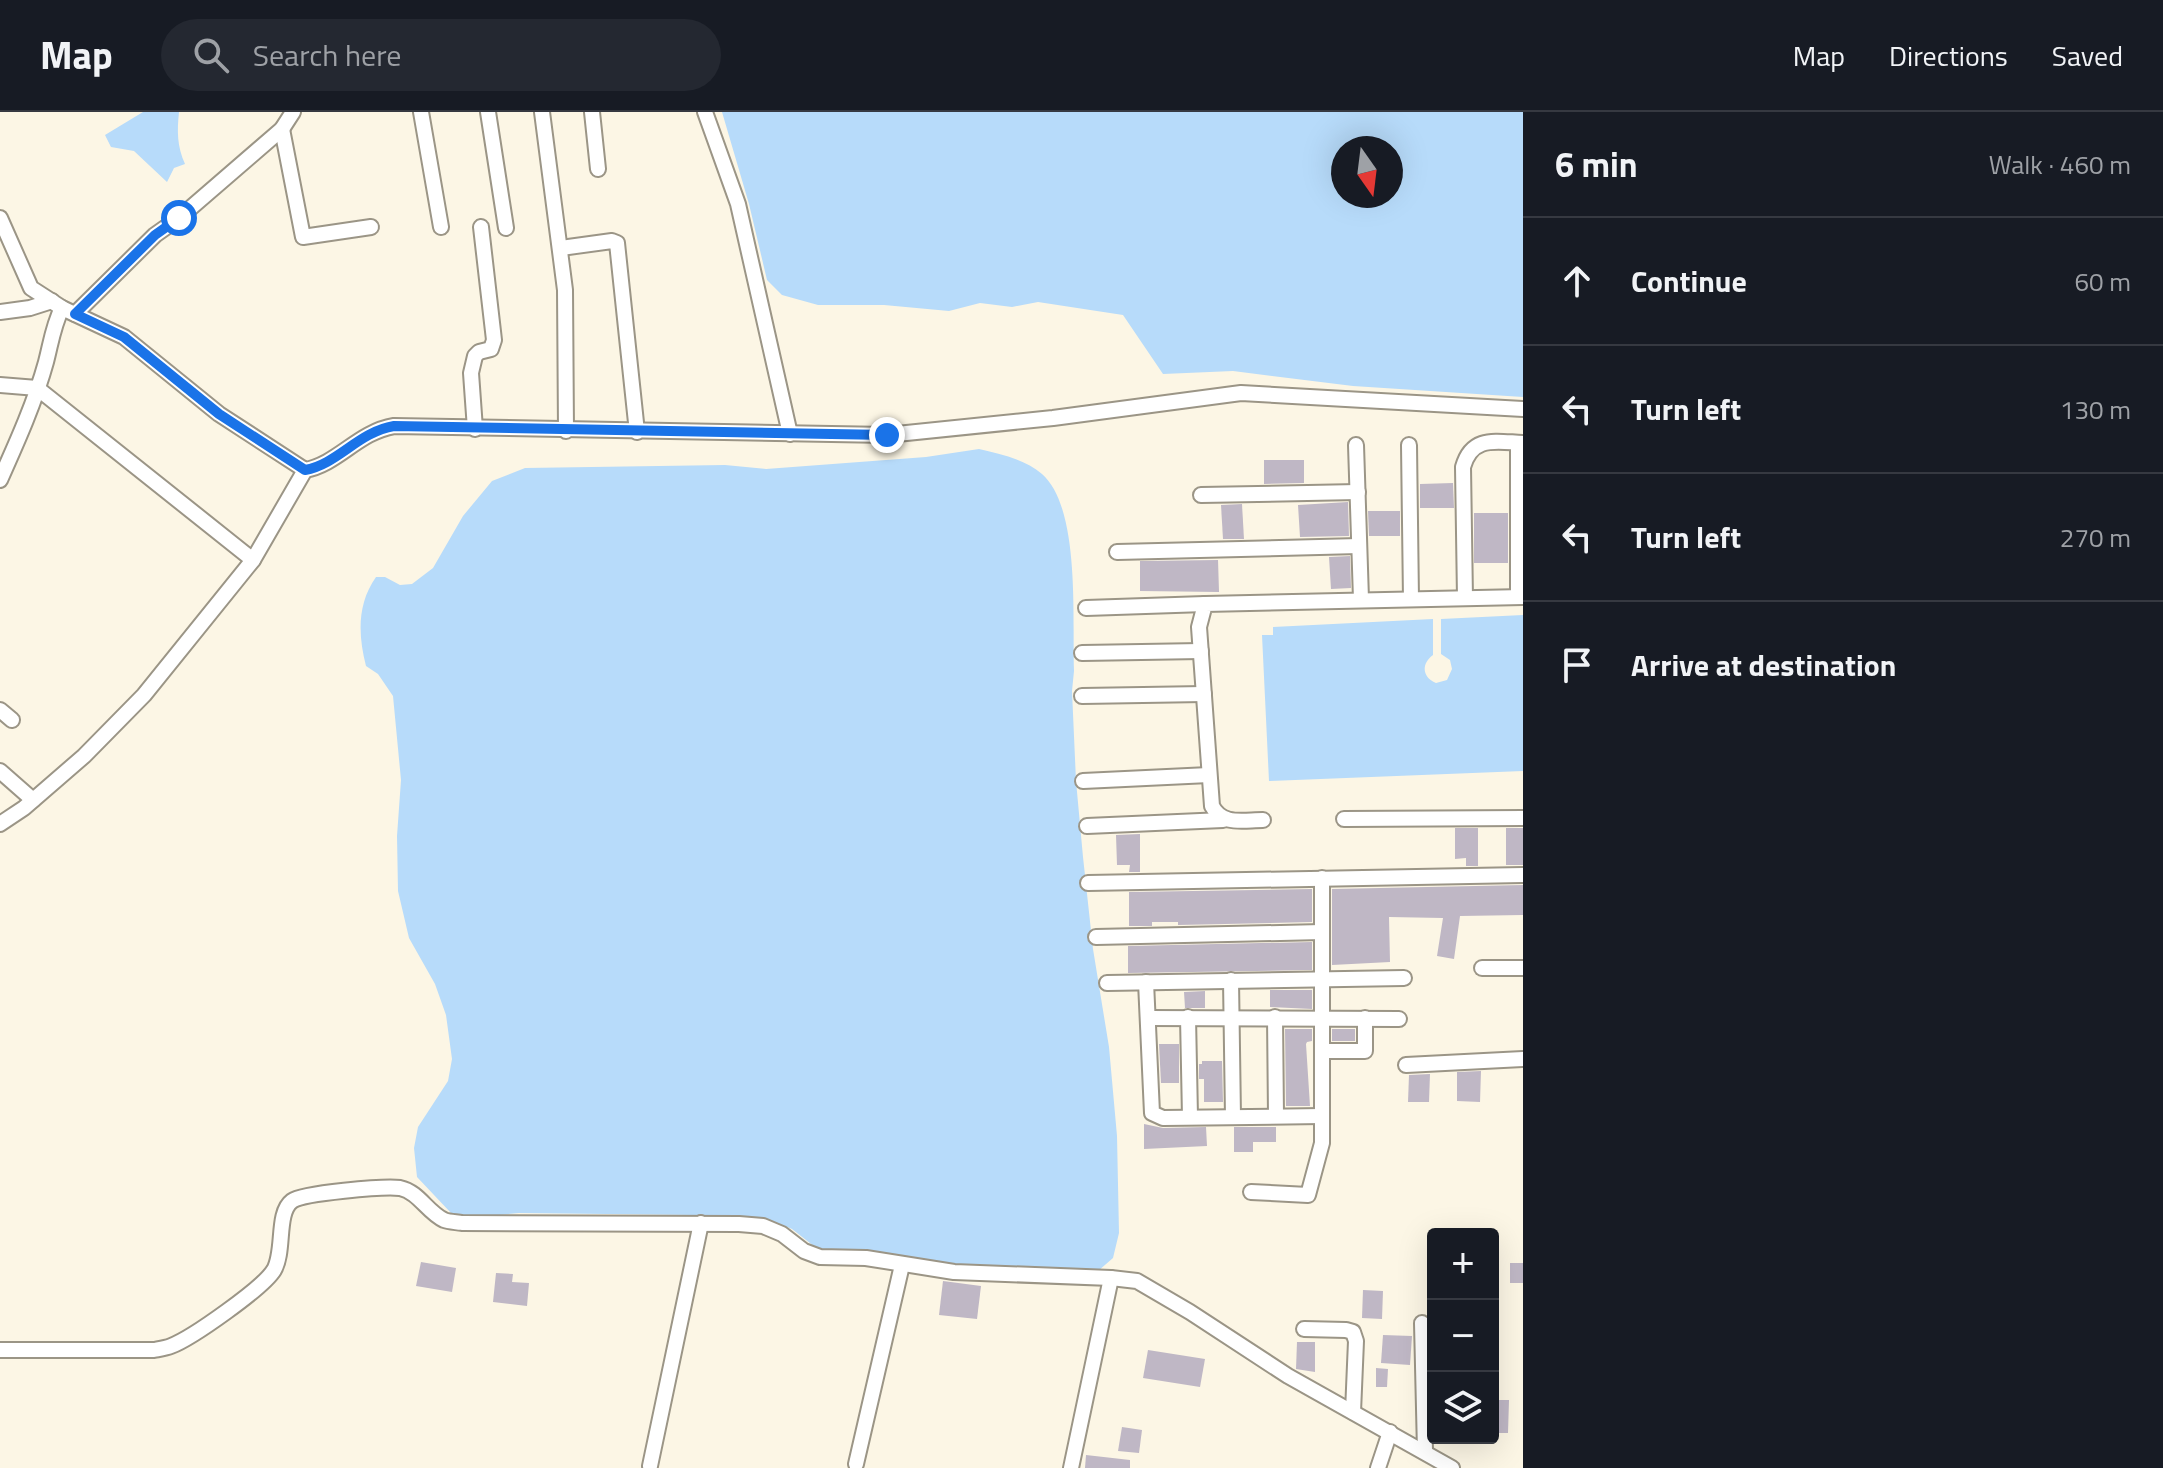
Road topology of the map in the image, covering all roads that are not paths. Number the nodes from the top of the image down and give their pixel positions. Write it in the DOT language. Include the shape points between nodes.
graph roads {
  1 [pos="293,112"];
  2 [pos="421,112"];
  3 [pos="488,112"];
  4 [pos="542,112"];
  5 [pos="592,112"];
  6 [pos="705,112"];
  7 [pos="282,129"];
  8 [pos="598,169"];
  9 [pos="0,219"];
  10 [pos="371,227"];
  11 [pos="441,227"];
  12 [pos="481,227"];
  13 [pos="506,228"];
  14 [pos="561,248"];
  15 [pos="63,307"];
  16 [pos="0,312"];
  17 [pos="0,385"];
  18 [pos="37,388"];
  19 [pos="1523,409"];
  20 [pos="475,429"];
  21 [pos="566,431"];
  22 [pos="637,432"];
  23 [pos="790,434"];
  24 [pos="1520,443"];
  25 [pos="1356,445"];
  26 [pos="1409,445"];
  27 [pos="4,462"];
  28 [pos="305,470"];
  29 [pos="0,480"];
  30 [pos="1358,492"];
  31 [pos="1201,495"];
  32 [pos="1359,546"];
  33 [pos="1117,552"];
  34 [pos="253,560"];
  35 [pos="1520,596"];
  36 [pos="1465,598"];
  37 [pos="1361,599"];
  38 [pos="1411,599"];
  39 [pos="1205,604"];
  40 [pos="1086,608"];
  41 [pos="1201,651"];
  42 [pos="1082,653"];
  43 [pos="1204,694"];
  44 [pos="1082,696"];
  45 [pos="0,771"];
  46 [pos="1209,775"];
  47 [pos="1083,781"];
  48 [pos="33,800"];
  49 [pos="1523,818"];
  50 [pos="1344,819"];
  51 [pos="1223,820"];
  52 [pos="1263,820"];
  53 [pos="0,824"];
  54 [pos="1087,826"];
  55 [pos="1523,875"];
  56 [pos="1322,878"];
  57 [pos="1088,883"];
  58 [pos="1322,932"];
  59 [pos="1096,937"];
  60 [pos="1482,968"];
  61 [pos="1523,968"];
  62 [pos="1322,978"];
  63 [pos="1404,978"];
  64 [pos="1231,980"];
  65 [pos="1146,982"];
  66 [pos="1107,983"];
  67 [pos="1232,1016"];
  68 [pos="1188,1017"];
  69 [pos="1275,1017"];
  70 [pos="1322,1017"];
  71 [pos="1148,1018"];
  72 [pos="1365,1018"];
  73 [pos="1399,1019"];
  74 [pos="1322,1051"];
  75 [pos="1523,1059"];
  76 [pos="1406,1065"];
  77 [pos="1276,1116"];
  78 [pos="1322,1116"];
  79 [pos="1190,1117"];
  80 [pos="1233,1117"];
  81 [pos="1251,1192"];
  82 [pos="701,1223"];
  83 [pos="902,1265"];
  84 [pos="1111,1278"];
  85 [pos="1422,1323"];
  86 [pos="1304,1329"];
  87 [pos="0,1350"];
  88 [pos="1353,1412"];
  89 [pos="1390,1432"];
  90 [pos="1425,1451"];
  91 [pos="856,1464"];
  92 [pos="650,1466"];
  93 [pos="1071,1468"];
  94 [pos="1378,1468"];
  95 [pos="1452,1468"];
  1 -- 7 [label="street"];
  2 -- 11 [label="street"];
  3 -- 13 [label="street"];
  4 -- 14 [label="street"];
  5 -- 8 [label="street"];
  6 -- 23 [label="street" via="738,204"];
  7 -- 10 [label="street" via="303,237"];
  7 -- 15 [label="street" via="179,218"];
  9 -- 15 [label="street" via="31,288"];
  12 -- 20 [label="street" via="494,340 491,349 479,352 472,362"];
  14 -- 21 [label="street"];
  14 -- 22 [label="street" via="617,243"];
  15 -- 16 [label="street"];
  15 -- 18 [label="street"];
  15 -- 28 [label="street" via="124,337 219,414"];
  17 -- 18 [label="street"];
  18 -- 27 [label="street"];
  18 -- 34 [label="street"];
  19 -- 23 [label="street" via="1241,393 887,435"];
  20 -- 21 [label="street"];
  20 -- 28 [label="street" via="382,428"];
  21 -- 22 [label="street"];
  22 -- 23 [label="street"];
  24 -- 35 [label="street"];
  24 -- 36 [label="street" via="1487,442 1467,454"];
  25 -- 30 [label="street"];
  26 -- 38 [label="street"];
  27 -- 29 [label="street"];
  28 -- 34 [label="street"];
  30 -- 31 [label="street"];
  30 -- 32 [label="street"];
  32 -- 33 [label="street"];
  32 -- 37 [label="street"];
  34 -- 48 [label="street" via="144,695"];
  35 -- 36 [label="street"];
  36 -- 38 [label="street"];
  37 -- 38 [label="street"];
  37 -- 39 [label="street"];
  39 -- 40 [label="street"];
  39 -- 41 [label="street" via="1199,627"];
  41 -- 42 [label="street"];
  41 -- 43 [label="street"];
  43 -- 44 [label="street"];
  43 -- 46 [label="street"];
  45 -- 48 [label="street"];
  46 -- 47 [label="street"];
  46 -- 51 [label="street" via="1212,806"];
  48 -- 53 [label="street"];
  49 -- 50 [label="street"];
  51 -- 52 [label="street"];
  51 -- 54 [label="street"];
  55 -- 56 [label="street"];
  56 -- 57 [label="street"];
  56 -- 58 [label="street"];
  58 -- 59 [label="street"];
  58 -- 62 [label="street"];
  60 -- 61 [label="street"];
  62 -- 63 [label="street"];
  62 -- 64 [label="street"];
  62 -- 70 [label="street"];
  64 -- 65 [label="street"];
  64 -- 67 [label="street"];
  65 -- 66 [label="street"];
  65 -- 71 [label="street"];
  67 -- 68 [label="street"];
  67 -- 69 [label="street"];
  67 -- 80 [label="street"];
  68 -- 71 [label="street"];
  68 -- 79 [label="street"];
  69 -- 70 [label="street"];
  69 -- 77 [label="street"];
  70 -- 72 [label="street"];
  70 -- 74 [label="street"];
  71 -- 79 [label="street" via="1152,1113"];
  72 -- 73 [label="street"];
  72 -- 74 [label="street" via="1365,1051"];
  74 -- 78 [label="street"];
  75 -- 76 [label="street"];
  77 -- 78 [label="street"];
  77 -- 80 [label="street"];
  78 -- 81 [label="street" via="1322,1143 1308,1195"];
  79 -- 80 [label="street"];
  82 -- 83 [label="street" via="763,1226 820,1257"];
  82 -- 87 [label="street" via="462,1223 444,1220 403,1189 305,1195 284,1210 274,1270 170,1347"];
  82 -- 92 [label="street"];
  83 -- 84 [label="street" via="996,1275"];
  83 -- 91 [label="street"];
  84 -- 88 [label="street" via="1137,1281"];
  84 -- 93 [label="street"];
  85 -- 90 [label="street"];
  86 -- 88 [label="street" via="1353,1332"];
  88 -- 89 [label="street"];
  89 -- 90 [label="street"];
  89 -- 94 [label="street"];
  90 -- 95 [label="street"];
}
